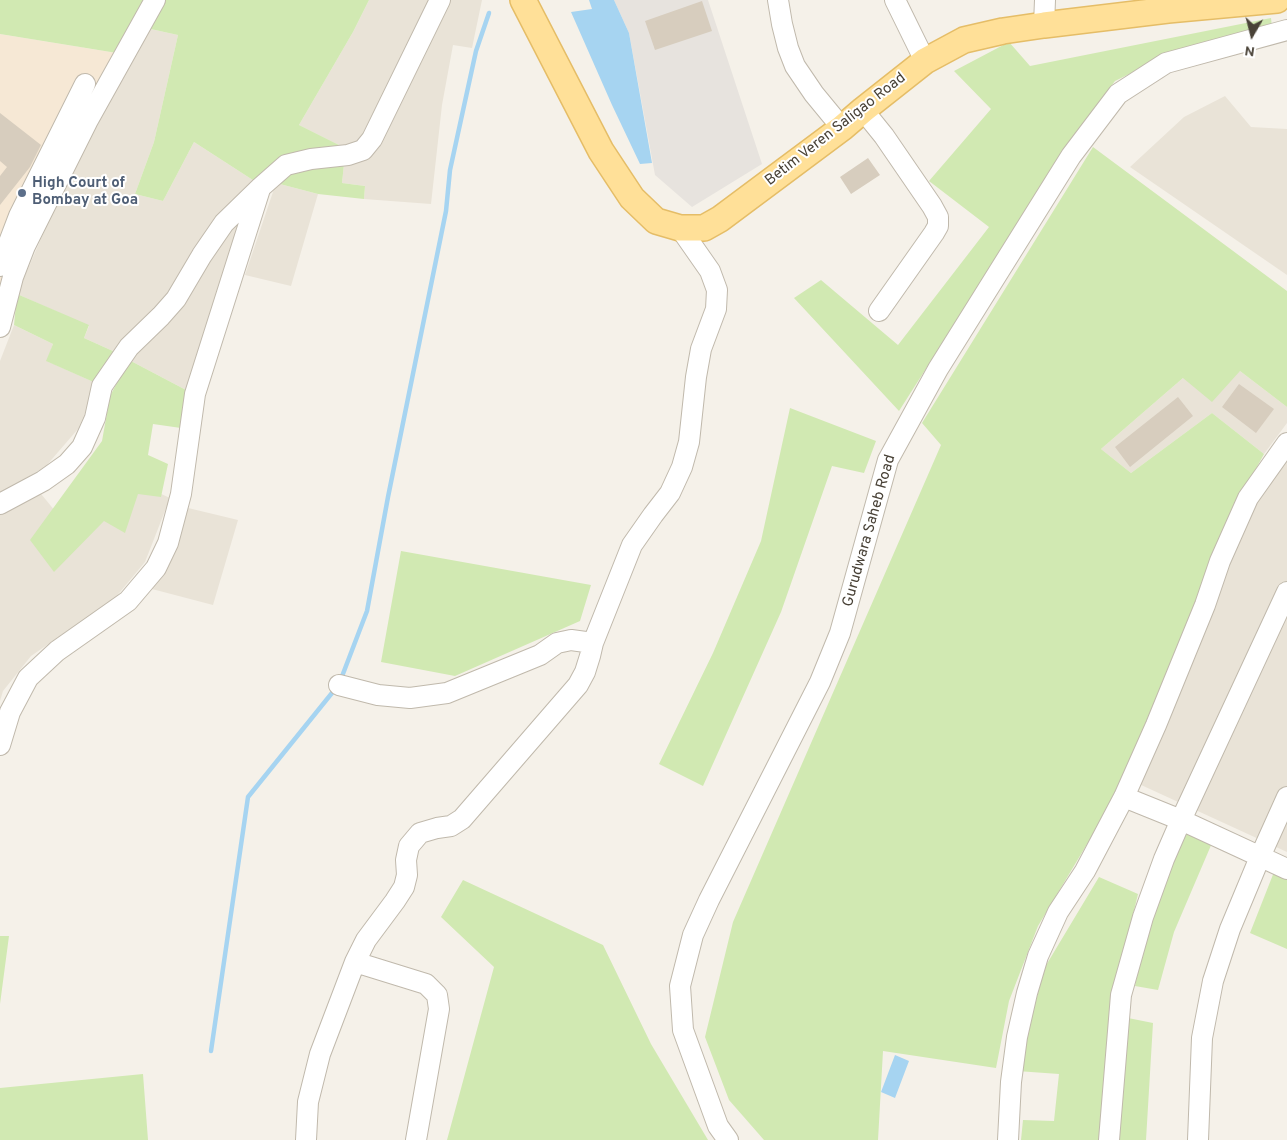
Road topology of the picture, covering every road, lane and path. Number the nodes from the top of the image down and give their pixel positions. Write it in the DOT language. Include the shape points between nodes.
graph roads {
  1 [pos="155,0"];
  2 [pos="440,0"];
  3 [pos="523,0"];
  4 [pos="778,0"];
  5 [pos="895,0"];
  6 [pos="1044,0"];
  7 [pos="1278,0"];
  8 [pos="1168,5"];
  9 [pos="1044,25"];
  10 [pos="1287,30"];
  11 [pos="925,61"];
  12 [pos="85,84"];
  13 [pos="863,110"];
  14 [pos="842,128"];
  15 [pos="261,187"];
  16 [pos="680,228"];
  17 [pos="0,266"];
  18 [pos="878,311"];
  19 [pos="0,326"];
  20 [pos="1287,443"];
  21 [pos="0,504"];
  22 [pos="1287,592"];
  23 [pos="593,643"];
  24 [pos="339,684"];
  25 [pos="0,745"];
  26 [pos="1124,797"];
  27 [pos="1287,797"];
  28 [pos="1181,820"];
  29 [pos="1260,857"];
  30 [pos="1287,868"];
  31 [pos="355,962"];
  32 [pos="306,1140"];
  33 [pos="416,1140"];
  34 [pos="728,1140"];
  35 [pos="1008,1140"];
  36 [pos="1109,1140"];
  37 [pos="1198,1140"];
  1 -- 19 [label="street" via="87,122 25,246"];
  2 -- 15 [label="street" via="372,139 363,150 286,166"];
  3 -- 16 [label="main road, Betim Veren Saligao Road" via="601,151 632,198 656,221"];
  4 -- 14 [label="street" via="795,66"];
  5 -- 11 [label="street"];
  6 -- 9 [label="street"];
  7 -- 8 [label="main road, Betim Veren Saligao Road"];
  8 -- 9 [label="main road, Betim Veren Saligao Road"];
  9 -- 11 [label="main road, Betim Veren Saligao Road" via="964,40"];
  10 -- 34 [label="street, Gurudwara Saheb Road" via="1166,63 1118,94 1071,156 938,369 888,460 840,634 820,682 693,935 680,986 683,1030 718,1126"];
  11 -- 13 [label="main road, Betim Veren Saligao Road"];
  12 -- 17 [label="street" via="20,216"];
  13 -- 14 [label="main road, Betim Veren Saligao Road"];
  13 -- 18 [label="street" via="938,217 934,233"];
  14 -- 16 [label="main road, Betim Veren Saligao Road" via="720,219 704,228"];
  15 -- 21 [label="street" via="224,223 176,299 129,347 102,386 95,418 82,447 67,464 43,481"];
  15 -- 25 [label="street" via="195,394 181,494 168,543 156,568 128,601 57,651 28,678 10,712"];
  16 -- 23 [label="street" via="710,271 717,290 716,309 701,349 689,442 670,493 632,545"];
  20 -- 26 [label="street" via="1248,498"];
  22 -- 28 [label="street"];
  23 -- 24 [label="street" via="571,640 557,643 540,655 447,693 410,698 378,695"];
  23 -- 31 [label="street" via="578,685 462,819 451,826 420,833 409,846 404,887 366,940"];
  26 -- 28 [label="street"];
  26 -- 35 [label="street" via="1085,871 1058,912 1038,956 1016,1038"];
  27 -- 29 [label="street"];
  28 -- 29 [label="street"];
  28 -- 36 [label="street" via="1143,917 1121,995"];
  29 -- 30 [label="street"];
  29 -- 37 [label="street" via="1230,929 1213,982 1202,1038"];
  31 -- 32 [label="street" via="320,1054 308,1102"];
  31 -- 33 [label="street" via="426,984 437,996 439,1008"];
}
